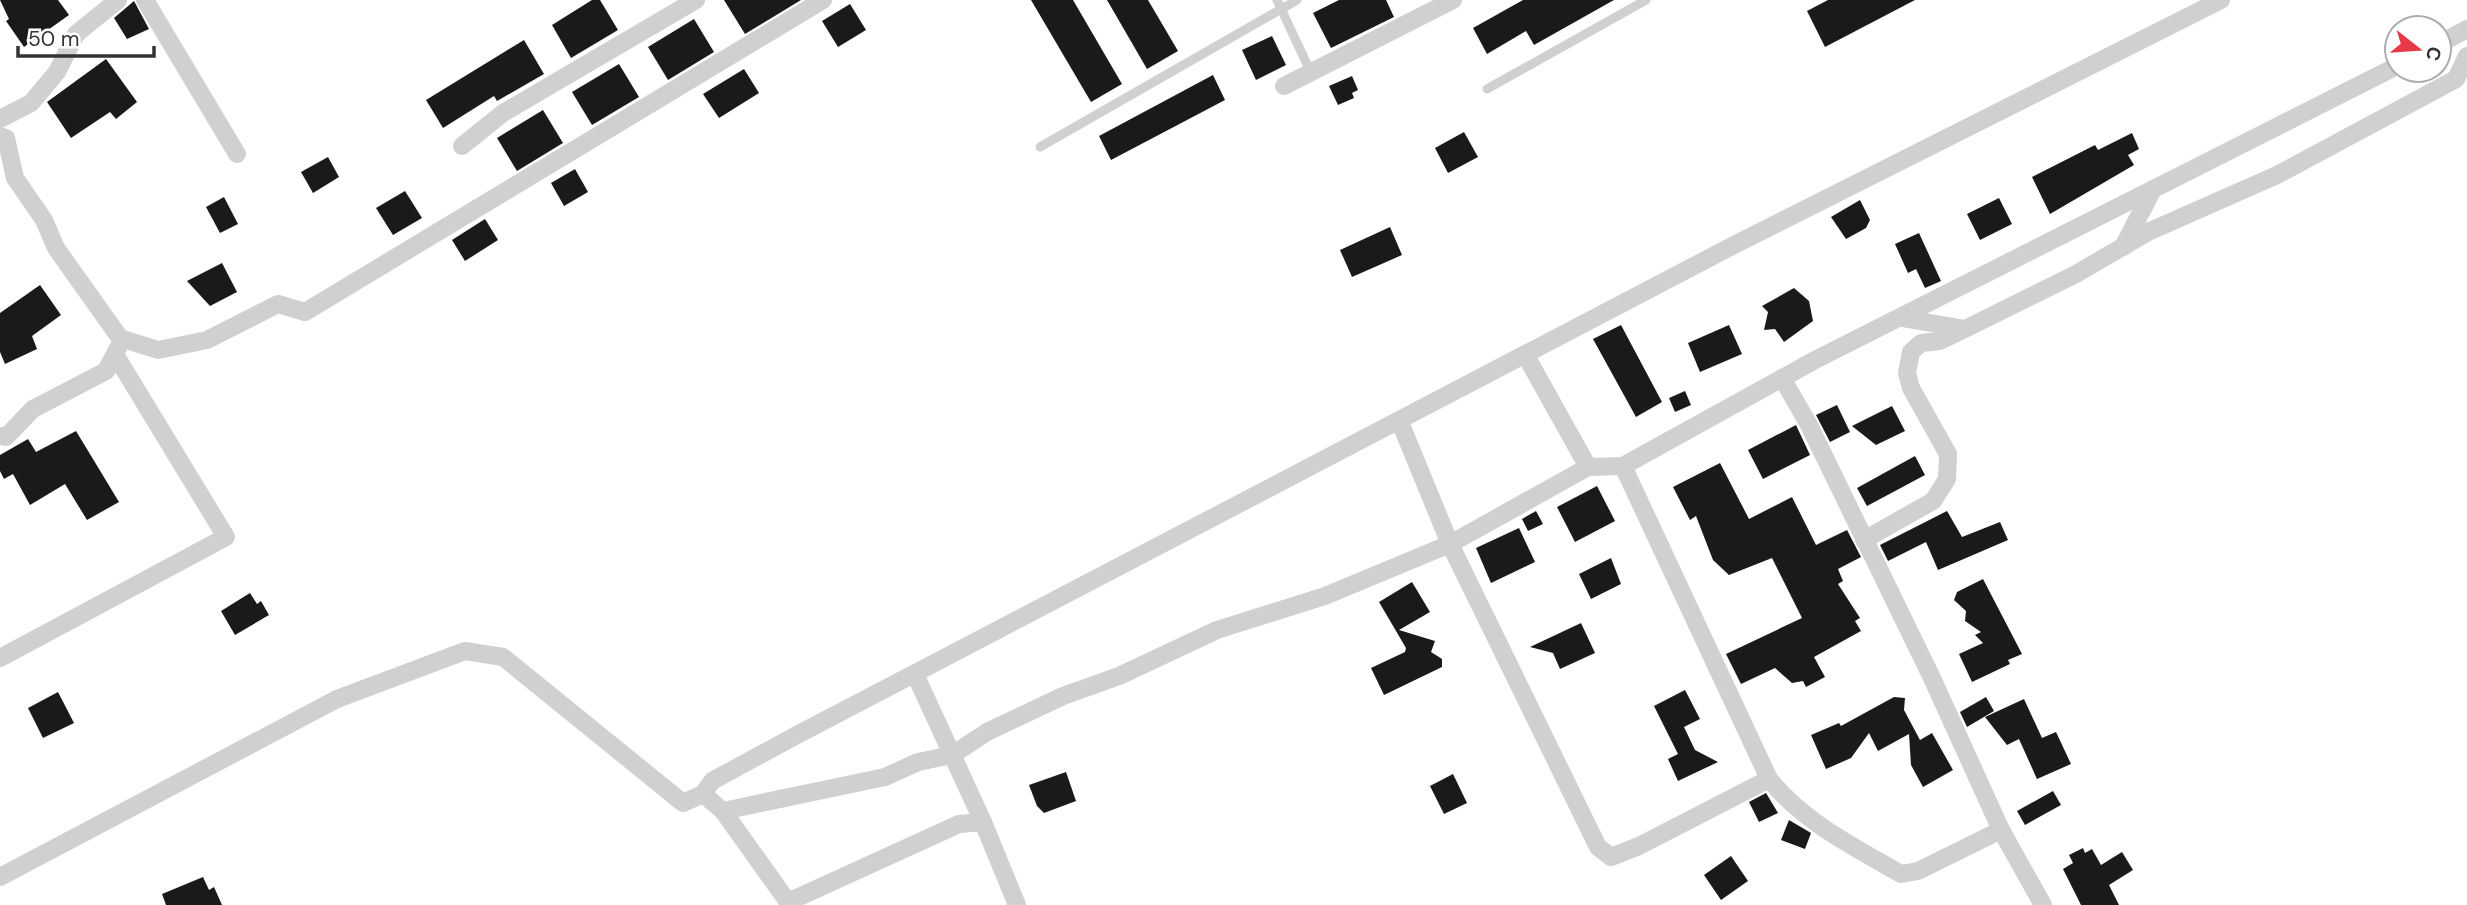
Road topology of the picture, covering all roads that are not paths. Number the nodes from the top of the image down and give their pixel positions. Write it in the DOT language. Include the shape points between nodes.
graph roads {
  1 [pos="118,0"];
  2 [pos="145,0"];
  3 [pos="696,0"];
  4 [pos="823,0"];
  5 [pos="1297,0"];
  6 [pos="1453,0"];
  7 [pos="1646,0"];
  8 [pos="2221,0"];
  9 [pos="1279,4"];
  10 [pos="2467,56"];
  11 [pos="1311,73"];
  12 [pos="2383,73"];
  13 [pos="1284,86"];
  14 [pos="1487,89"];
  15 [pos="0,119"];
  16 [pos="0,136"];
  17 [pos="462,146"];
  18 [pos="1040,147"];
  19 [pos="237,154"];
  20 [pos="2151,193"];
  21 [pos="2123,247"];
  22 [pos="1902,318"];
  23 [pos="1965,329"];
  24 [pos="118,347"];
  25 [pos="1526,356"];
  26 [pos="1782,378"];
  27 [pos="1400,422"];
  28 [pos="0,436"];
  29 [pos="1623,466"];
  30 [pos="1588,467"];
  31 [pos="1864,540"];
  32 [pos="1450,544"];
  33 [pos="0,658"];
  34 [pos="915,674"];
  35 [pos="952,755"];
  36 [pos="1769,779"];
  37 [pos="703,794"];
  38 [pos="723,810"];
  39 [pos="984,822"];
  40 [pos="2001,831"];
  41 [pos="0,877"];
  42 [pos="1017,905"];
  43 [pos="2043,905"];
  1 -- 15 [label="street" via="76,34 57,72 31,103"];
  2 -- 19 [label="street"];
  3 -- 17 [label="street" via="503,113"];
  4 -- 24 [label="street" via="305,312 278,304 207,340 158,350"];
  5 -- 9 [label="lane"];
  6 -- 11 [label="street"];
  7 -- 14 [label="lane"];
  8 -- 25 [label="street" via="1734,245"];
  9 -- 11 [label="lane"];
  9 -- 18 [label="lane"];
  10 -- 21 [label="street" via="2456,79 2277,175"];
  11 -- 13 [label="street"];
  12 -- 20 [label="street"];
  16 -- 24 [label="street" via="6,138 15,178"];
  20 -- 21 [label="street"];
  20 -- 22 [label="street"];
  21 -- 23 [label="street"];
  22 -- 23 [label="street"];
  22 -- 26 [label="street"];
  23 -- 31 [label="street" via="1940,341 1921,343 1911,352 1907,373 1948,453 1947,479 1933,502"];
  24 -- 28 [label="street" via="106,371 33,409 6,437"];
  24 -- 33 [label="street" via="226,537"];
  25 -- 27 [label="street"];
  25 -- 30 [label="street"];
  26 -- 29 [label="street"];
  26 -- 31 [label="street"];
  27 -- 32 [label="street"];
  27 -- 34 [label="street"];
  29 -- 30 [label="street"];
  29 -- 36 [label="street"];
  30 -- 32 [label="street"];
  31 -- 40 [label="street" via="1933,678"];
  32 -- 35 [label="street" via="1325,596 1217,630 1119,676 1063,696 987,732"];
  32 -- 36 [label="street" via="1598,847 1611,857"];
  34 -- 35 [label="street"];
  34 -- 37 [label="street" via="712,781"];
  35 -- 38 [label="street" via="918,762 885,777"];
  35 -- 39 [label="street"];
  36 -- 40 [label="street" via="1787,802 1901,874 1917,871"];
  37 -- 38 [label="street"];
  37 -- 41 [label="street" via="682,803 503,657 465,651 337,699"];
  38 -- 39 [label="street" via="788,902 959,824"];
  39 -- 42 [label="street"];
  40 -- 43 [label="street"];
}
